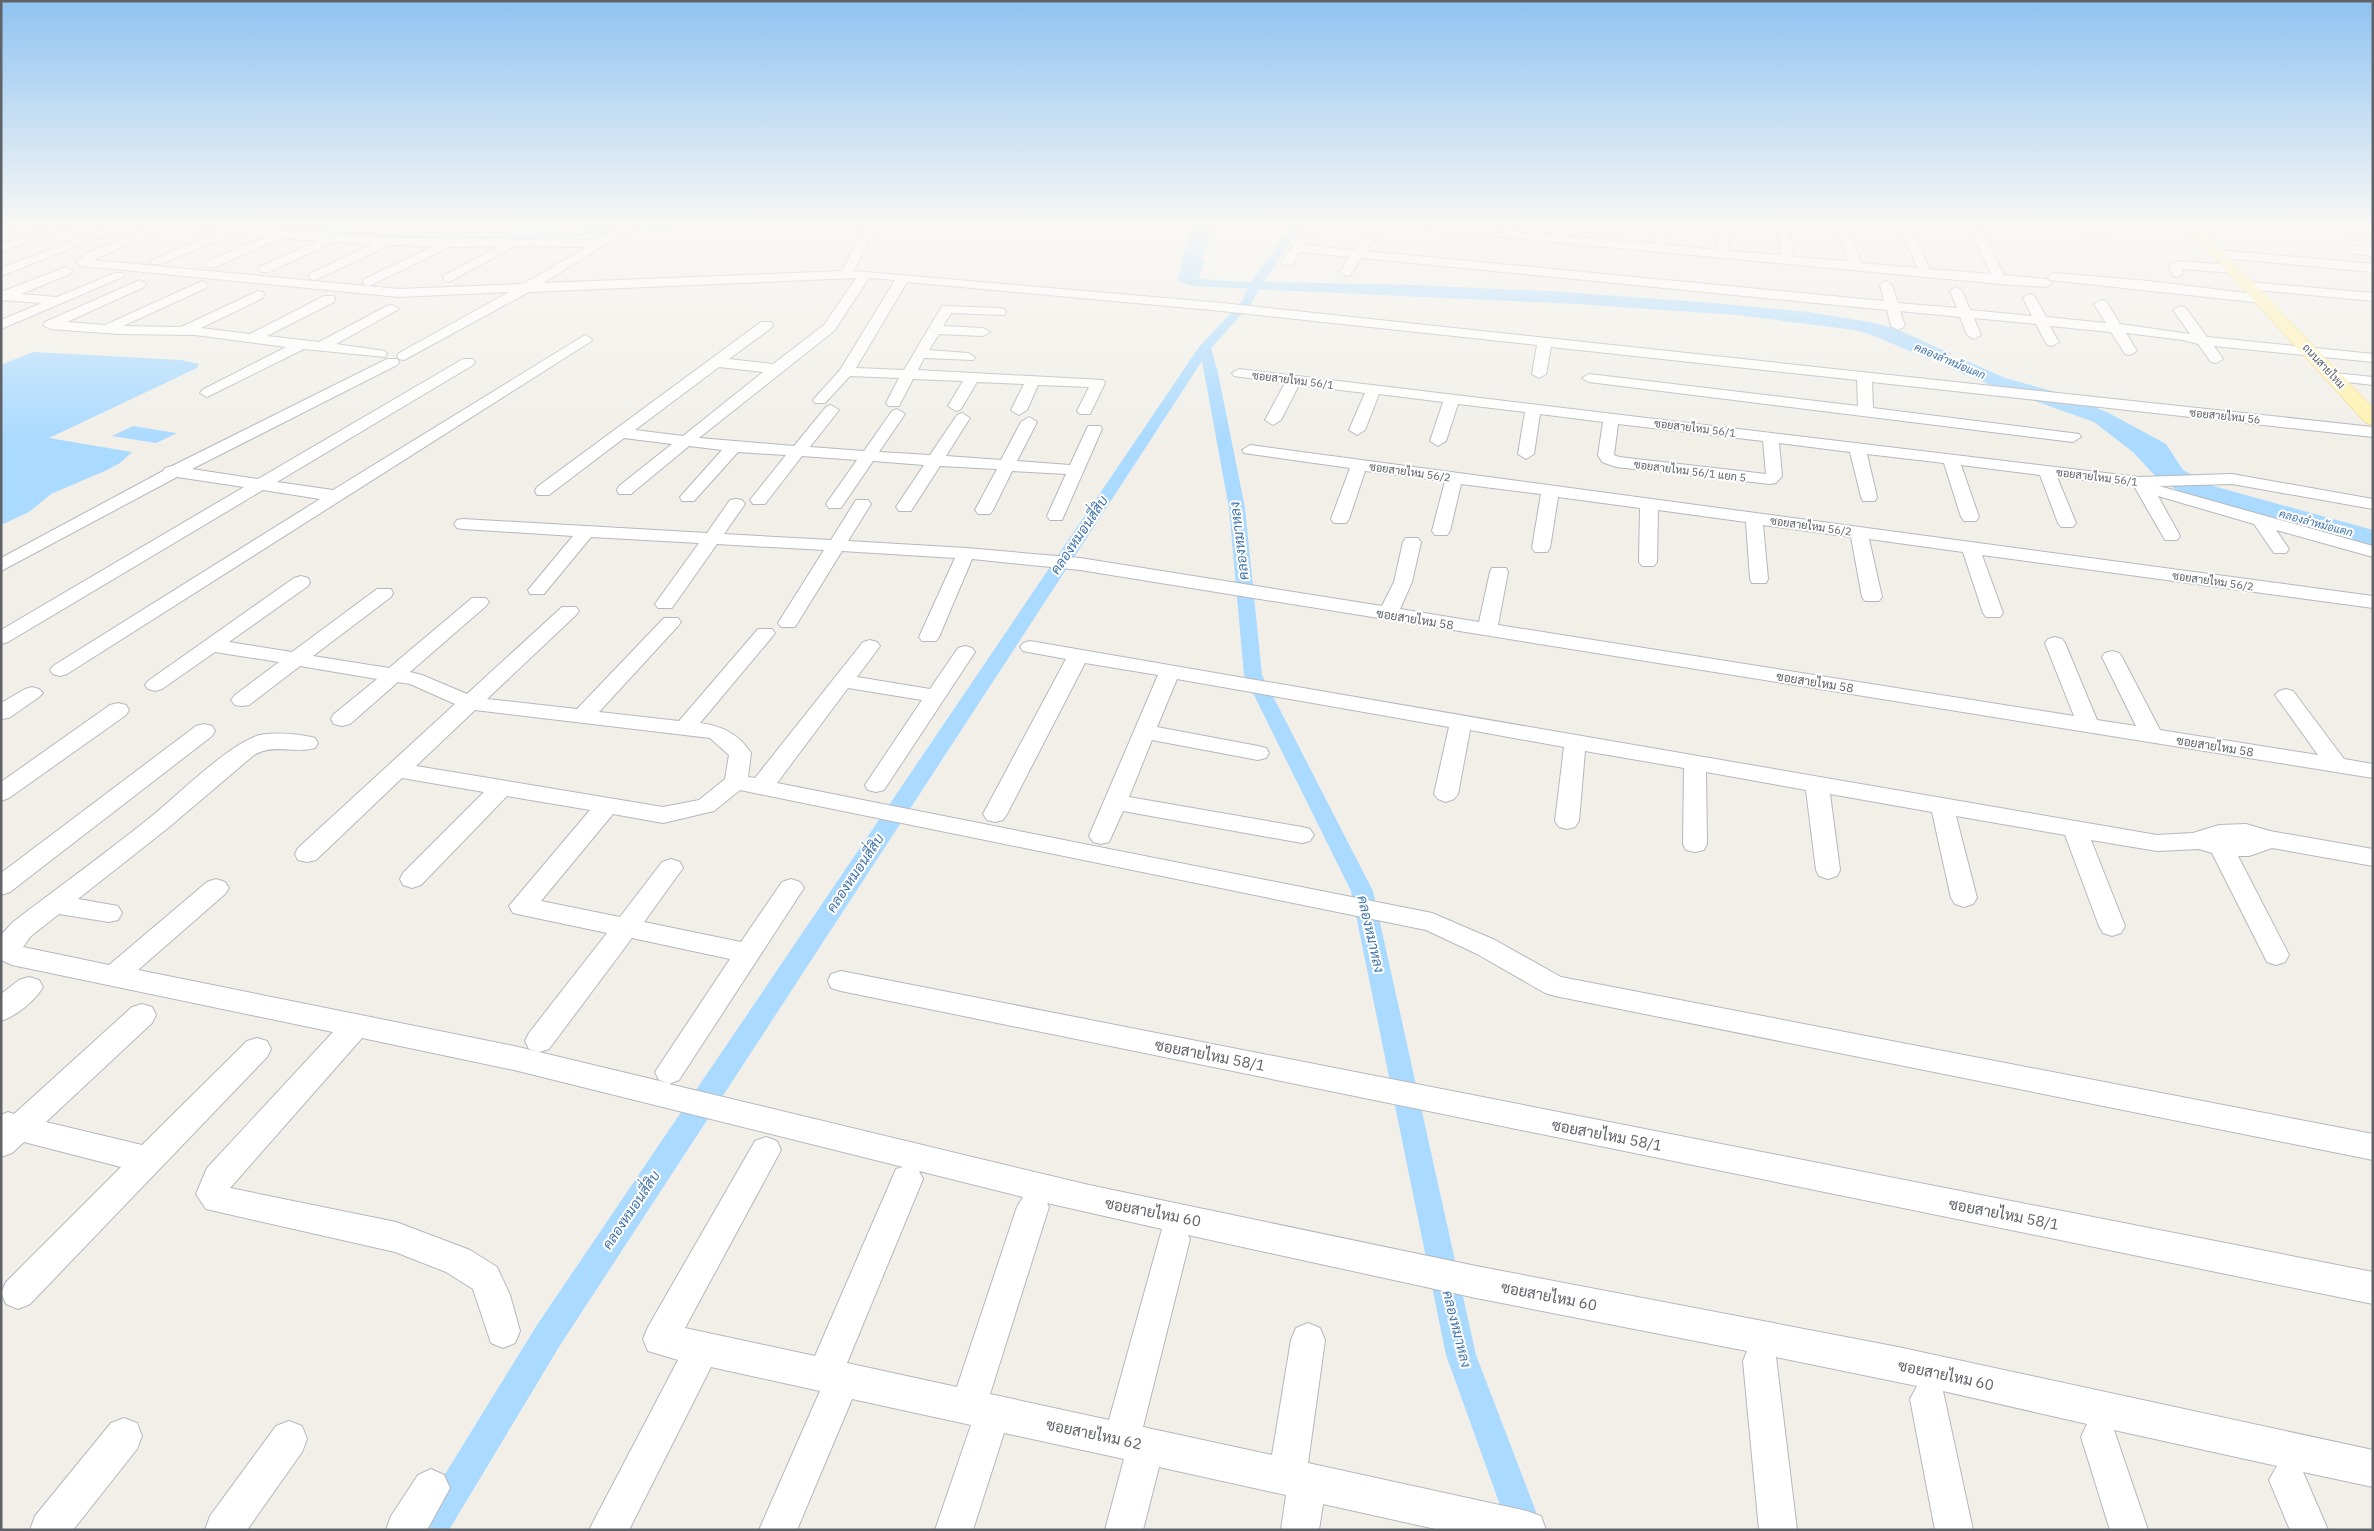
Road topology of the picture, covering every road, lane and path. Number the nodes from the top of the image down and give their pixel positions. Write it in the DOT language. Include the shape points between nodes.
graph roads {
  1 [pos="30,298"];
  2 [pos="65,298"];
  3 [pos="108,298"];
  4 [pos="173,298"];
  5 [pos="249,298"];
  6 [pos="493,298"];
  7 [pos="506,298"];
  8 [pos="849,298"];
  9 [pos="890,298"];
  10 [pos="1131,298"];
  11 [pos="1806,298"];
  12 [pos="1890,298"];
  13 [pos="1959,298"];
  14 [pos="2029,298"];
  15 [pos="2107,298"];
  16 [pos="2187,298"];
  17 [pos="2228,298"];
  18 [pos="2237,298"];
  19 [pos="2261,298"];
  20 [pos="2315,298"];
  21 [pos="329,299"];
  22 [pos="2234,299"];
  23 [pos="59,301"];
  24 [pos="2373,302"];
  25 [pos="1893,307"];
  26 [pos="2194,307"];
  27 [pos="392,309"];
  28 [pos="2180,310"];
  29 [pos="998,312"];
  30 [pos="1965,314"];
  31 [pos="2040,321"];
  32 [pos="1,325"];
  33 [pos="766,325"];
  34 [pos="1898,326"];
  35 [pos="2116,328"];
  36 [pos="105,330"];
  37 [pos="935,330"];
  38 [pos="182,331"];
  39 [pos="983,332"];
  40 [pos="1974,335"];
  41 [pos="2194,337"];
  42 [pos="252,338"];
  43 [pos="585,339"];
  44 [pos="1545,342"];
  45 [pos="2052,342"];
  46 [pos="302,344"];
  47 [pos="320,347"];
  48 [pos="2307,348"];
  49 [pos="2130,350"];
  50 [pos="920,354"];
  51 [pos="390,356"];
  52 [pos="968,356"];
  53 [pos="2373,358"];
  54 [pos="2216,359"];
  55 [pos="468,362"];
  56 [pos="716,362"];
  57 [pos="776,369"];
  58 [pos="846,372"];
  59 [pos="1239,373"];
  60 [pos="908,374"];
  61 [pos="1539,374"];
  62 [pos="972,377"];
  63 [pos="1864,377"];
  64 [pos="1590,378"];
  65 [pos="1033,380"];
  66 [pos="1294,380"];
  67 [pos="2373,381"];
  68 [pos="2339,382"];
  69 [pos="1374,389"];
  70 [pos="2373,390"];
  71 [pos="207,393"];
  72 [pos="1452,399"];
  73 [pos="1533,409"];
  74 [pos="1085,411"];
  75 [pos="1866,412"];
  76 [pos="1611,418"];
  77 [pos="2373,419"];
  78 [pos="1274,420"];
  79 [pos="1094,430"];
  80 [pos="1357,430"];
  81 [pos="2373,432"];
  82 [pos="621,433"];
  83 [pos="1770,436"];
  84 [pos="2073,437"];
  85 [pos="685,441"];
  86 [pos="1438,441"];
  87 [pos="734,447"];
  88 [pos="1857,447"];
  89 [pos="1250,450"];
  90 [pos="798,452"];
  91 [pos="1526,454"];
  92 [pos="866,456"];
  93 [pos="1950,458"];
  94 [pos="934,461"];
  95 [pos="1359,465"];
  96 [pos="1007,466"];
  97 [pos="1077,470"];
  98 [pos="2046,470"];
  99 [pos="165,471"];
  100 [pos="1454,478"];
  101 [pos="262,484"];
  102 [pos="2145,484"];
  103 [pos="625,490"];
  104 [pos="542,491"];
  105 [pos="1550,491"];
  106 [pos="2328,494"];
  107 [pos="2373,495"];
  108 [pos="336,496"];
  109 [pos="688,497"];
  110 [pos="1869,497"];
  111 [pos="759,500"];
  112 [pos="736,504"];
  113 [pos="835,504"];
  114 [pos="862,504"];
  115 [pos="1649,504"];
  116 [pos="2373,504"];
  117 [pos="905,507"];
  118 [pos="984,510"];
  119 [pos="1056,516"];
  120 [pos="1754,518"];
  121 [pos="1970,518"];
  122 [pos="1340,519"];
  123 [pos="2260,520"];
  124 [pos="2067,522"];
  125 [pos="463,524"];
  126 [pos="586,531"];
  127 [pos="1441,531"];
  128 [pos="1859,533"];
  129 [pos="2171,536"];
  130 [pos="712,538"];
  131 [pos="1412,542"];
  132 [pos="837,545"];
  133 [pos="1541,548"];
  134 [pos="1971,548"];
  135 [pos="2280,548"];
  136 [pos="2373,552"];
  137 [pos="1,553"];
  138 [pos="966,553"];
  139 [pos="1648,562"];
  140 [pos="1,566"];
  141 [pos="1499,572"];
  142 [pos="1759,579"];
  143 [pos="301,582"];
  144 [pos="537,590"];
  145 [pos="384,594"];
  146 [pos="1872,597"];
  147 [pos="479,602"];
  148 [pos="2373,602"];
  149 [pos="569,611"];
  150 [pos="1993,613"];
  151 [pos="1388,615"];
  152 [pos="788,623"];
  153 [pos="1487,630"];
  154 [pos="766,633"];
  155 [pos="1,638"];
  156 [pos="929,638"];
  157 [pos="2055,643"];
  158 [pos="212,645"];
  159 [pos="870,646"];
  160 [pos="1030,647"];
  161 [pos="966,652"];
  162 [pos="1078,656"];
  163 [pos="2112,657"];
  164 [pos="297,659"];
  165 [pos="60,670"];
  166 [pos="1169,673"];
  167 [pos="394,675"];
  168 [pos="843,681"];
  169 [pos="155,685"];
  170 [pos="32,693"];
  171 [pos="2286,695"];
  172 [pos="936,696"];
  173 [pos="242,700"];
  174 [pos="470,703"];
  175 [pos="118,710"];
  176 [pos="1,713"];
  177 [pos="582,717"];
  178 [pos="342,719"];
  179 [pos="1461,722"];
  180 [pos="2089,726"];
  181 [pos="684,729"];
  182 [pos="204,731"];
  183 [pos="1146,732"];
  184 [pos="2152,736"];
  185 [pos="307,743"];
  186 [pos="1575,743"];
  187 [pos="1258,753"];
  188 [pos="1695,763"];
  189 [pos="2337,766"];
  190 [pos="397,770"];
  191 [pos="2373,771"];
  192 [pos="736,782"];
  193 [pos="876,785"];
  194 [pos="1817,785"];
  195 [pos="760,787"];
  196 [pos="502,788"];
  197 [pos="1,793"];
  198 [pos="1446,794"];
  199 [pos="1116,802"];
  200 [pos="607,806"];
  201 [pos="1942,806"];
  202 [pos="995,814"];
  203 [pos="1567,820"];
  204 [pos="2075,829"];
  205 [pos="1302,835"];
  206 [pos="1101,836"];
  207 [pos="2211,841"];
  208 [pos="1695,844"];
  209 [pos="307,854"];
  210 [pos="2373,858"];
  211 [pos="671,868"];
  212 [pos="1828,870"];
  213 [pos="412,878"];
  214 [pos="1,886"];
  215 [pos="216,888"];
  216 [pos="791,888"];
  217 [pos="1964,898"];
  218 [pos="54,904"];
  219 [pos="109,913"];
  220 [pos="2112,926"];
  221 [pos="626,928"];
  222 [pos="748,954"];
  223 [pos="2276,954"];
  224 [pos="114,976"];
  225 [pos="842,982"];
  226 [pos="29,987"];
  227 [pos="1,1010"];
  228 [pos="142,1015"];
  229 [pos="357,1025"];
  230 [pos="539,1041"];
  231 [pos="257,1048"];
  232 [pos="674,1085"];
  233 [pos="7,1132"];
  234 [pos="2373,1147"];
  235 [pos="766,1150"];
  236 [pos="147,1160"];
  237 [pos="907,1179"];
  238 [pos="1033,1207"];
  239 [pos="1174,1239"];
  240 [pos="2373,1288"];
  241 [pos="18,1293"];
  242 [pos="503,1331"];
  243 [pos="1308,1340"];
  244 [pos="703,1348"];
  245 [pos="1760,1361"];
  246 [pos="834,1377"];
  247 [pos="1928,1399"];
  248 [pos="980,1409"];
  249 [pos="124,1436"];
  250 [pos="2100,1437"];
  251 [pos="289,1439"];
  252 [pos="1134,1443"];
  253 [pos="2373,1469"];
  254 [pos="1297,1479"];
  255 [pos="2288,1480"];
  256 [pos="430,1488"];
  257 [pos="49,1530"];
  258 [pos="224,1530"];
  259 [pos="405,1530"];
  260 [pos="608,1530"];
  261 [pos="778,1530"];
  262 [pos="954,1530"];
  263 [pos="1124,1530"];
  264 [pos="1300,1530"];
  265 [pos="1528,1530"];
  266 [pos="1778,1530"];
  267 [pos="1954,1530"];
  268 [pos="2129,1530"];
  269 [pos="2309,1530"];
  1 -- 23 [label="street"];
  2 -- 23 [label="street"];
  3 -- 36 [label="street" via="50,325"];
  4 -- 36 [label="street"];
  5 -- 38 [label="street"];
  6 -- 51 [label="street"];
  7 -- 51 [label="street"];
  8 -- 57 [label="street" via="829,328"];
  9 -- 58 [label="street"];
  10 -- 44 [label="street, ซอยสายไหม 56"];
  11 -- 25 [label="street"];
  12 -- 25 [label="street"];
  13 -- 30 [label="street"];
  14 -- 31 [label="street"];
  15 -- 35 [label="street"];
  16 -- 26 [label="street"];
  17 -- 22 [label="street"];
  18 -- 22 [label="street"];
  19 -- 48 [label="main road, ถนนสายไหม"];
  20 -- 24 [label="street"];
  21 -- 42 [label="street"];
  23 -- 32 [label="street"];
  25 -- 30 [label="street"];
  25 -- 34 [label="street"];
  27 -- 47 [label="street"];
  28 -- 41 [label="street"];
  29 -- 37 [label="street" via="947,308"];
  30 -- 31 [label="street"];
  30 -- 40 [label="street"];
  31 -- 35 [label="street"];
  31 -- 45 [label="street"];
  33 -- 56 [label="street"];
  35 -- 41 [label="street"];
  35 -- 49 [label="street"];
  36 -- 38 [label="street"];
  37 -- 39 [label="street"];
  37 -- 50 [label="street"];
  38 -- 42 [label="street"];
  41 -- 48 [label="street"];
  41 -- 54 [label="street"];
  42 -- 46 [label="street"];
  43 -- 108 [label="street"];
  44 -- 61 [label="street"];
  44 -- 63 [label="street, ซอยสายไหม 56"];
  46 -- 47 [label="street"];
  46 -- 71 [label="street"];
  47 -- 51 [label="street"];
  48 -- 53 [label="street"];
  48 -- 68 [label="main road, ถนนสายไหม"];
  50 -- 52 [label="street"];
  50 -- 60 [label="street"];
  51 -- 99 [label="street"];
  55 -- 101 [label="street"];
  56 -- 57 [label="street"];
  56 -- 82 [label="street"];
  57 -- 85 [label="street"];
  58 -- 60 [label="street"];
  58 -- 90 [label="street"];
  59 -- 66 [label="street, ซอยสายไหม 56/1"];
  60 -- 62 [label="street"];
  60 -- 92 [label="street" via="895,409"];
  62 -- 65 [label="street"];
  62 -- 94 [label="street" via="959,412"];
  63 -- 75 [label="street"];
  63 -- 81 [label="street, ซอยสายไหม 56"];
  64 -- 75 [label="street"];
  65 -- 74 [label="street" via="1098,383"];
  65 -- 96 [label="street"];
  66 -- 69 [label="street, ซอยสายไหม 56/1"];
  66 -- 78 [label="street"];
  67 -- 68 [label="street"];
  68 -- 70 [label="street"];
  68 -- 77 [label="main road, ถนนสายไหม"];
  69 -- 72 [label="street, ซอยสายไหม 56/1"];
  69 -- 80 [label="street"];
  72 -- 73 [label="street, ซอยสายไหม 56/1"];
  72 -- 86 [label="street"];
  73 -- 76 [label="street, ซอยสายไหม 56/1"];
  73 -- 91 [label="street"];
  75 -- 84 [label="street"];
  76 -- 83 [label="street, ซอยสายไหม 56/1"];
  76 -- 83 [label="street, ซอยสายไหม 56/1 แยก 5" via="1608,459 1684,471 1770,479 1775,470"];
  79 -- 97 [label="street"];
  82 -- 85 [label="street"];
  82 -- 104 [label="street"];
  83 -- 88 [label="street, ซอยสายไหม 56/1"];
  85 -- 87 [label="street"];
  85 -- 103 [label="street"];
  87 -- 90 [label="street"];
  87 -- 109 [label="street"];
  88 -- 93 [label="street, ซอยสายไหม 56/1"];
  88 -- 110 [label="street"];
  89 -- 95 [label="street, ซอยสายไหม 56/2"];
  90 -- 92 [label="street"];
  90 -- 111 [label="street"];
  92 -- 94 [label="street"];
  92 -- 113 [label="street"];
  93 -- 98 [label="street, ซอยสายไหม 56/1"];
  93 -- 121 [label="street"];
  94 -- 96 [label="street"];
  94 -- 117 [label="street"];
  95 -- 100 [label="street, ซอยสายไหม 56/2"];
  95 -- 122 [label="street"];
  96 -- 97 [label="street"];
  96 -- 118 [label="street"];
  97 -- 119 [label="street"];
  98 -- 102 [label="street, ซอยสายไหม 56/1"];
  98 -- 124 [label="street"];
  99 -- 101 [label="street"];
  99 -- 137 [label="street"];
  99 -- 140 [label="street"];
  100 -- 105 [label="street, ซอยสายไหม 56/2"];
  100 -- 127 [label="street"];
  101 -- 108 [label="street"];
  101 -- 155 [label="street"];
  102 -- 106 [label="street" via="2218,478"];
  102 -- 123 [label="street"];
  102 -- 129 [label="street"];
  105 -- 115 [label="street, ซอยสายไหม 56/2"];
  105 -- 133 [label="street"];
  106 -- 107 [label="street" via="2338,491"];
  106 -- 116 [label="street" via="2347,501"];
  108 -- 165 [label="street"];
  112 -- 130 [label="street"];
  114 -- 132 [label="street"];
  115 -- 120 [label="street, ซอยสายไหม 56/2"];
  115 -- 139 [label="street"];
  120 -- 128 [label="street, ซอยสายไหม 56/2"];
  120 -- 142 [label="street"];
  123 -- 135 [label="street"];
  123 -- 136 [label="street"];
  125 -- 126 [label="street, ซอยสายไหม 58"];
  126 -- 130 [label="street, ซอยสายไหม 58"];
  126 -- 144 [label="street"];
  128 -- 134 [label="street, ซอยสายไหม 56/2"];
  128 -- 146 [label="street"];
  130 -- 132 [label="street, ซอยสายไหม 58"];
  130 -- 177 [label="street" via="668,613"];
  131 -- 151 [label="street" via="1402,582"];
  132 -- 138 [label="street, ซอยสายไหม 58"];
  132 -- 152 [label="street"];
  134 -- 148 [label="street, ซอยสายไหม 56/2"];
  134 -- 150 [label="street"];
  138 -- 151 [label="street, ซอยสายไหม 58" via="1080,564"];
  138 -- 156 [label="street"];
  141 -- 153 [label="street"];
  143 -- 158 [label="street"];
  145 -- 164 [label="street"];
  147 -- 167 [label="street"];
  149 -- 174 [label="street"];
  151 -- 153 [label="street, ซอยสายไหม 58"];
  153 -- 180 [label="street, ซอยสายไหม 58"];
  154 -- 181 [label="street"];
  157 -- 180 [label="street"];
  158 -- 164 [label="street"];
  158 -- 169 [label="street"];
  159 -- 168 [label="street"];
  160 -- 162 [label="street"];
  161 -- 172 [label="street"];
  162 -- 166 [label="street"];
  162 -- 202 [label="street"];
  163 -- 184 [label="street"];
  164 -- 167 [label="street"];
  164 -- 173 [label="street"];
  166 -- 179 [label="street"];
  166 -- 183 [label="street"];
  167 -- 174 [label="street" via="415,679"];
  167 -- 178 [label="street"];
  168 -- 172 [label="street"];
  168 -- 195 [label="street"];
  170 -- 176 [label="street"];
  171 -- 189 [label="street"];
  172 -- 193 [label="street"];
  174 -- 177 [label="street"];
  174 -- 190 [label="street"];
  175 -- 197 [label="street"];
  177 -- 181 [label="street"];
  179 -- 186 [label="street"];
  179 -- 198 [label="street"];
  180 -- 184 [label="street, ซอยสายไหม 58"];
  181 -- 192 [label="street" via="716,732 740,753"];
  182 -- 214 [label="street"];
  183 -- 187 [label="street"];
  183 -- 199 [label="street"];
  184 -- 189 [label="street, ซอยสายไหม 58"];
  185 -- 218 [label="street" via="263,741 246,750"];
  186 -- 188 [label="street"];
  186 -- 203 [label="street"];
  188 -- 194 [label="street"];
  188 -- 208 [label="street"];
  189 -- 191 [label="street, ซอยสายไหม 58"];
  190 -- 196 [label="street"];
  190 -- 209 [label="street"];
  192 -- 195 [label="street"];
  192 -- 200 [label="street" via="706,806 663,815"];
  194 -- 201 [label="street"];
  194 -- 212 [label="street"];
  195 -- 234 [label="street" via="1432,922 1486,947 1555,986"];
  196 -- 200 [label="street"];
  196 -- 213 [label="street"];
  199 -- 205 [label="street"];
  199 -- 206 [label="street"];
  200 -- 221 [label="street" via="522,906"];
  201 -- 204 [label="street"];
  201 -- 217 [label="street"];
  204 -- 207 [label="street" via="2167,844"];
  204 -- 220 [label="street"];
  207 -- 210 [label="street" via="2250,848 2270,839"];
  207 -- 223 [label="street"];
  211 -- 221 [label="street"];
  215 -- 224 [label="street"];
  216 -- 222 [label="street"];
  218 -- 219 [label="street"];
  218 -- 224 [label="street, ซอยสายไหม 60" via="19,932 10,942 9,952"];
  221 -- 222 [label="street"];
  221 -- 230 [label="street"];
  222 -- 232 [label="street"];
  224 -- 229 [label="street, ซอยสายไหม 60"];
  225 -- 240 [label="street, ซอยสายไหม 58/1"];
  226 -- 227 [label="street"];
  228 -- 233 [label="street"];
  229 -- 232 [label="street, ซอยสายไหม 60" via="514,1058"];
  229 -- 242 [label="street" via="234,1159 218,1178 212,1194 216,1199 396,1237 458,1261 485,1278"];
  231 -- 236 [label="street"];
  232 -- 253 [label="street, ซอยสายไหม 60" via="728,1112 1089,1199 1476,1282 1898,1364"];
  233 -- 236 [label="street"];
  235 -- 244 [label="street, ซอยสายไหม 62" via="660,1339"];
  236 -- 241 [label="street"];
  237 -- 246 [label="street"];
  238 -- 248 [label="street"];
  239 -- 252 [label="street"];
  243 -- 254 [label="street"];
  244 -- 246 [label="street, ซอยสายไหม 62"];
  244 -- 260 [label="street"];
  245 -- 266 [label="street"];
  246 -- 248 [label="street, ซอยสายไหม 62"];
  246 -- 261 [label="street"];
  247 -- 267 [label="street"];
  248 -- 252 [label="street, ซอยสายไหม 62"];
  248 -- 262 [label="street"];
  249 -- 257 [label="street"];
  250 -- 268 [label="street"];
  251 -- 258 [label="street"];
  252 -- 254 [label="street, ซอยสายไหม 62"];
  252 -- 263 [label="street"];
  254 -- 264 [label="street"];
  254 -- 265 [label="street, ซอยสายไหม 62"];
  255 -- 269 [label="street"];
  256 -- 259 [label="street"];
}
